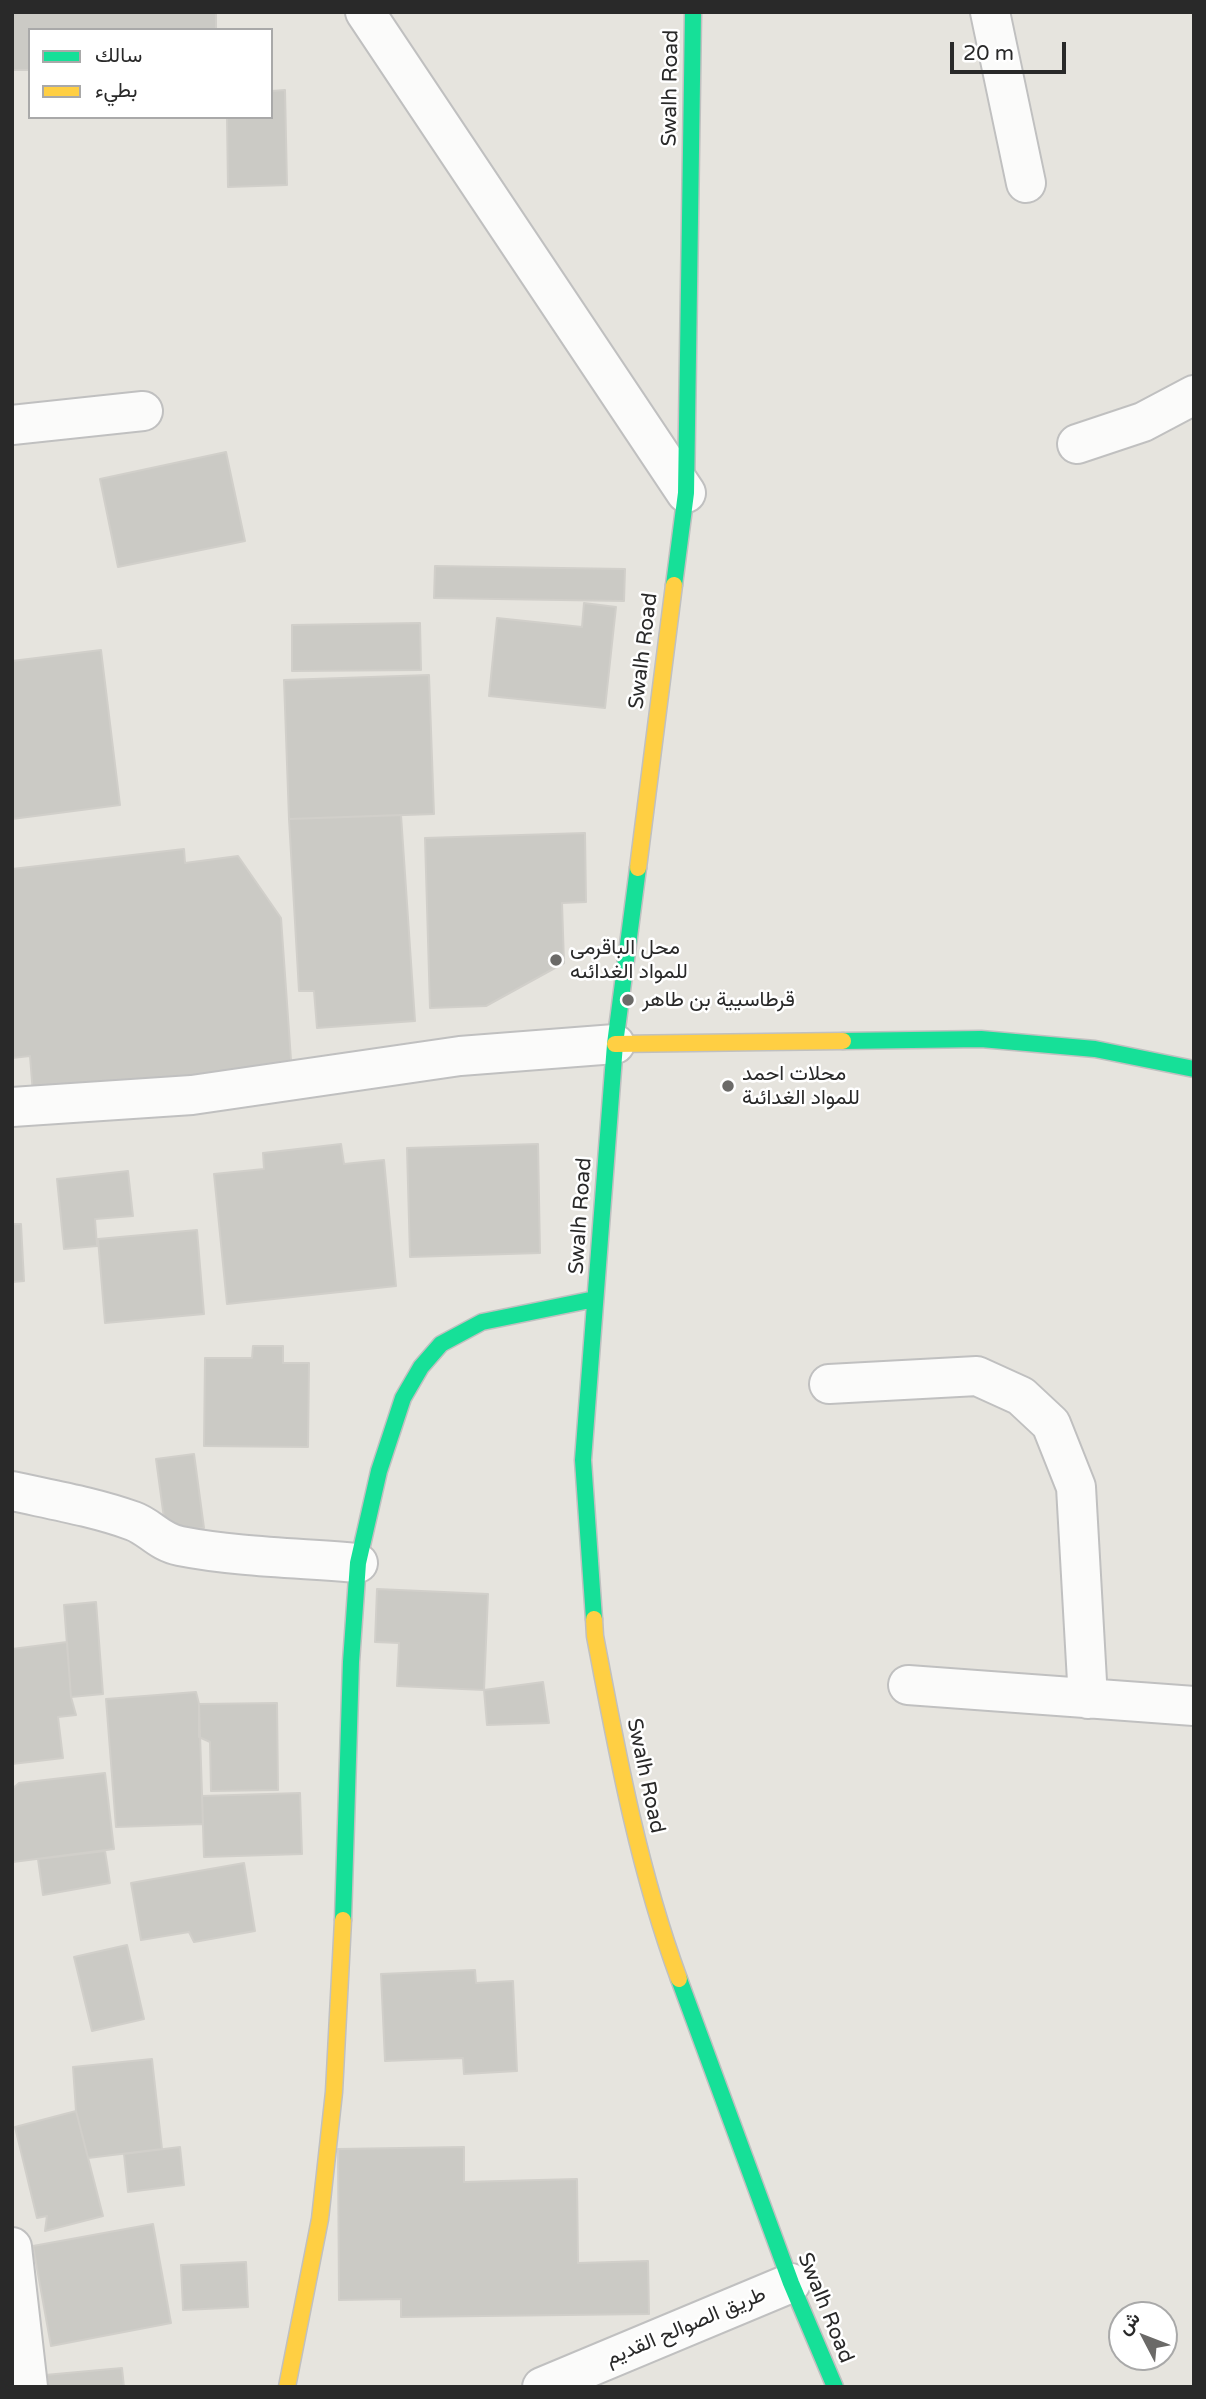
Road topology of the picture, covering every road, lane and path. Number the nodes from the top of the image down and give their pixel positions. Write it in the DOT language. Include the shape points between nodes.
graph roads {
  1 [pos="365,12"];
  2 [pos="693,12"];
  3 [pos="990,12"];
  4 [pos="1026,183"];
  5 [pos="1194,396"];
  6 [pos="143,411"];
  7 [pos="12,425"];
  8 [pos="1077,444"];
  9 [pos="686,493"];
  10 [pos="615,1044"];
  11 [pos="1194,1069"];
  12 [pos="12,1107"];
  13 [pos="596,1299"];
  14 [pos="829,1384"];
  15 [pos="12,1491"];
  16 [pos="358,1563"];
  17 [pos="908,1685"];
  18 [pos="1088,1699"];
  19 [pos="1194,1706"];
  20 [pos="12,2247"];
  21 [pos="791,2283"];
  22 [pos="28,2387"];
  23 [pos="287,2387"];
  24 [pos="542,2387"];
  25 [pos="835,2387"];
  1 -- 9 [label="street"];
  2 -- 9 [label="street, Swalh Road"];
  3 -- 4 [label="street"];
  5 -- 8 [label="street" via="1143,422"];
  6 -- 7 [label="street"];
  9 -- 10 [label="street, Swalh Road"];
  10 -- 11 [label="street" via="982,1039 1095,1049"];
  10 -- 12 [label="street" via="460,1056 192,1095"];
  10 -- 13 [label="street, Swalh Road"];
  13 -- 16 [label="street" via="482,1322 441,1345 421,1367 403,1398 379,1471"];
  13 -- 21 [label="street, Swalh Road" via="583,1460 595,1636 624,1787 660,1927"];
  14 -- 18 [label="street" via="977,1376 1021,1396 1051,1424 1076,1487"];
  15 -- 16 [label="street" via="137,1522 156,1537 177,1545"];
  16 -- 23 [label="street" via="334,2092 320,2219"];
  17 -- 18 [label="street"];
  18 -- 19 [label="street"];
  20 -- 22 [label="street"];
  21 -- 24 [label="street, طريق الصوالح القديم"];
  21 -- 25 [label="street, Swalh Road"];
}
